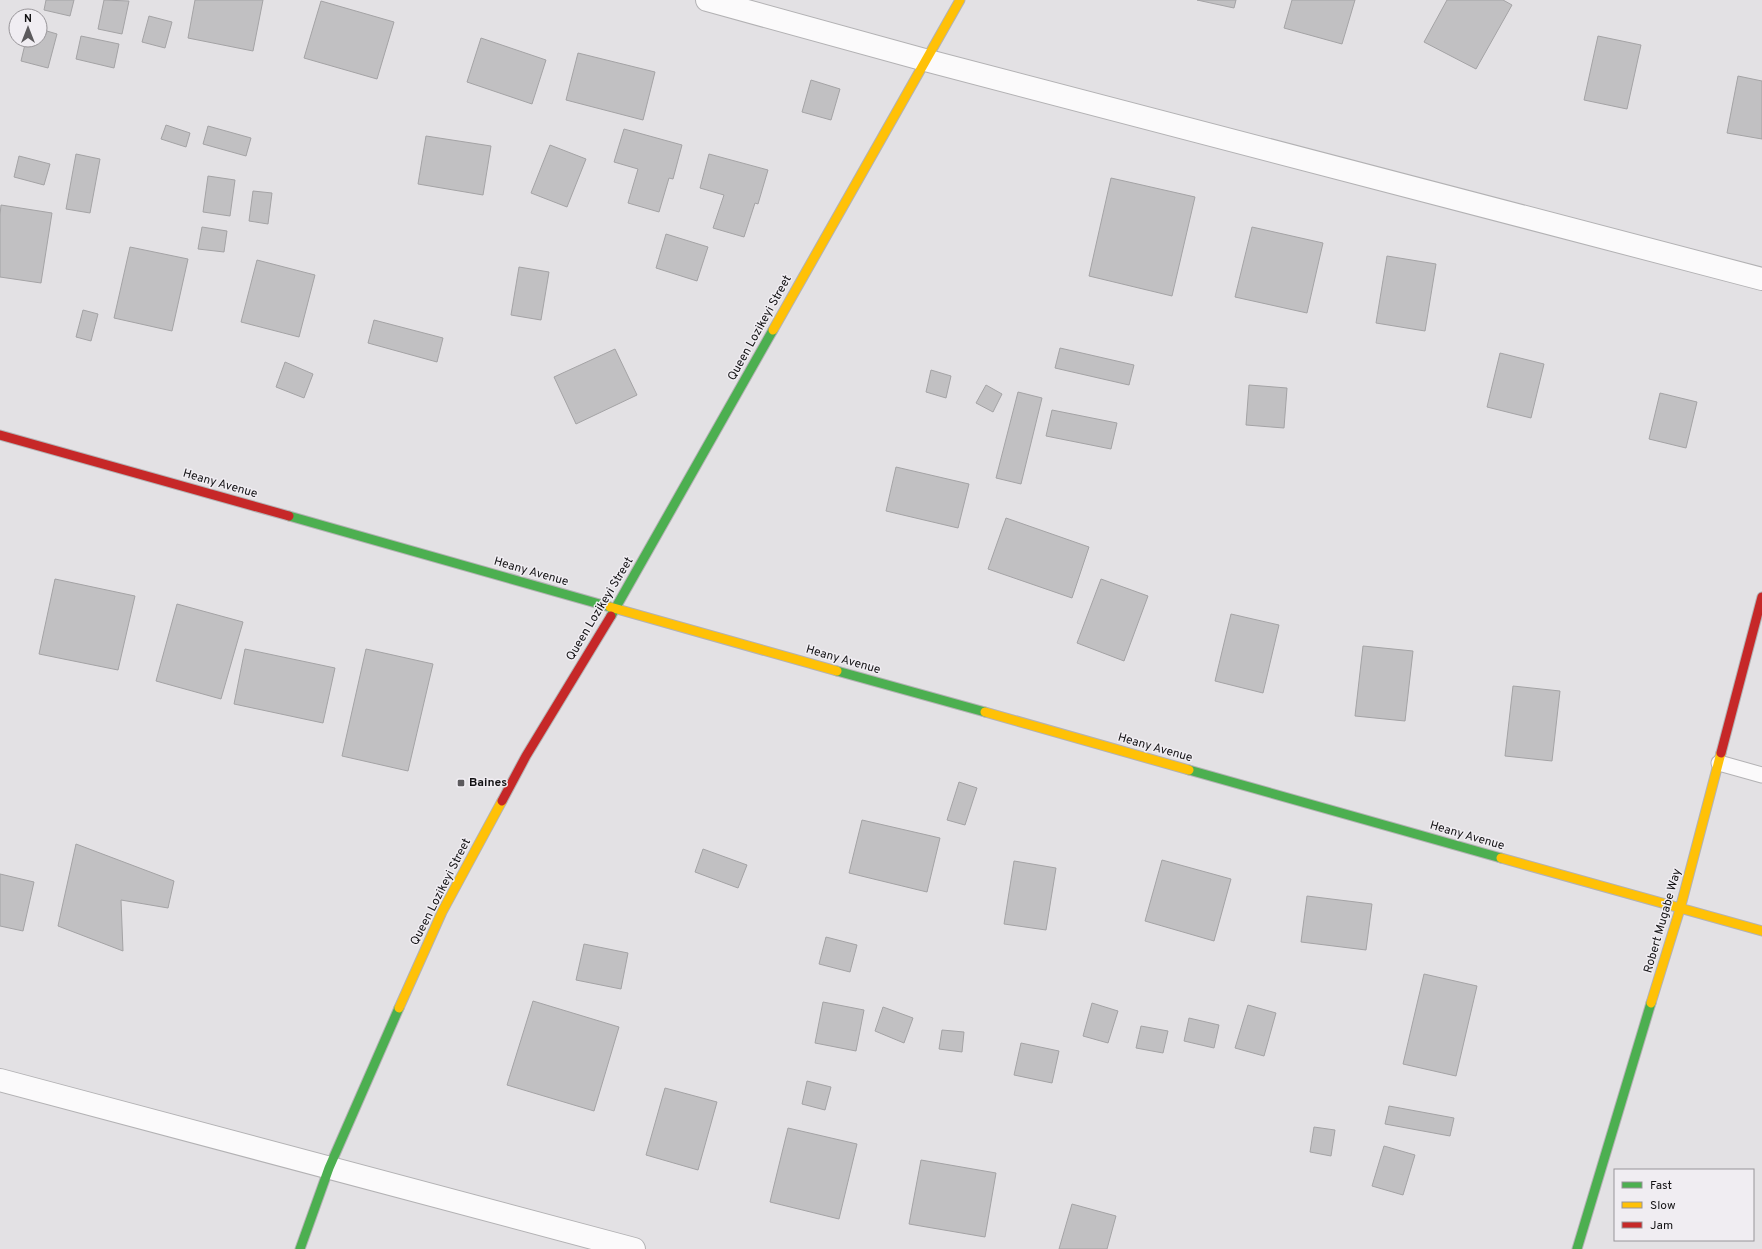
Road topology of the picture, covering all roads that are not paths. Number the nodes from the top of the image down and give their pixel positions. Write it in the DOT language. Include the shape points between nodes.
graph roads {
  1 [pos="707,0"];
  2 [pos="960,0"];
  3 [pos="925,60"];
  4 [pos="1762,279"];
  5 [pos="0,435"];
  6 [pos="1762,597"];
  7 [pos="616,608"];
  8 [pos="1719,763"];
  9 [pos="1762,775"];
  10 [pos="1680,909"];
  11 [pos="1762,931"];
  12 [pos="0,1080"];
  13 [pos="328,1168"];
  14 [pos="300,1249"];
  15 [pos="634,1249"];
  16 [pos="1577,1249"];
  1 -- 3 [label="street"];
  2 -- 3 [label="street, Queen Lozikeyi Street"];
  3 -- 4 [label="street"];
  3 -- 7 [label="street, Queen Lozikeyi Street"];
  5 -- 7 [label="street, Heany Avenue"];
  6 -- 8 [label="street, Robert Mugabe Way"];
  7 -- 10 [label="street, Heany Avenue"];
  7 -- 13 [label="street, Queen Lozikeyi Street" via="526,756 442,912"];
  8 -- 9 [label="lane"];
  8 -- 10 [label="street, Robert Mugabe Way"];
  10 -- 11 [label="street, Heany Avenue"];
  10 -- 16 [label="street, Robert Mugabe Way"];
  12 -- 13 [label="street"];
  13 -- 14 [label="street, Queen Lozikeyi Street"];
  13 -- 15 [label="street"];
}
